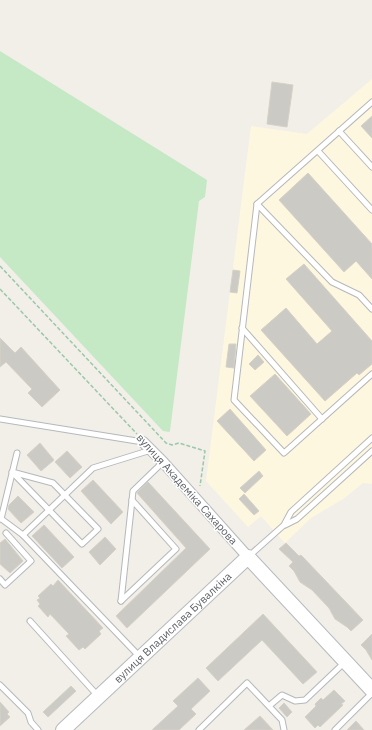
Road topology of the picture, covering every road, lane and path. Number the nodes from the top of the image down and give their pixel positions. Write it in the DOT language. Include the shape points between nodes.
graph roads {
  1 [pos="372,102"];
  2 [pos="340,131"];
  3 [pos="318,151"];
  4 [pos="372,166"];
  5 [pos="257,204"];
  6 [pos="372,210"];
  7 [pos="0,266"];
  8 [pos="0,289"];
  9 [pos="372,309"];
  10 [pos="242,328"];
  11 [pos="372,374"];
  12 [pos="322,418"];
  13 [pos="0,419"];
  14 [pos="372,438"];
  15 [pos="143,442"];
  16 [pos="151,450"];
  17 [pos="372,451"];
  18 [pos="16,454"];
  19 [pos="163,462"];
  20 [pos="12,472"];
  21 [pos="200,486"];
  22 [pos="65,494"];
  23 [pos="132,500"];
  24 [pos="49,510"];
  25 [pos="1,519"];
  26 [pos="284,525"];
  27 [pos="6,533"];
  28 [pos="22,535"];
  29 [pos="248,557"];
  30 [pos="0,579"];
  31 [pos="30,621"];
  32 [pos="140,658"];
  33 [pos="345,662"];
  34 [pos="0,685"];
  35 [pos="372,692"];
  36 [pos="98,697"];
  37 [pos="269,706"];
  38 [pos="38,730"];
  39 [pos="63,730"];
  40 [pos="199,730"];
  41 [pos="284,730"];
  42 [pos="335,730"];
  1 -- 2 [label="lane"];
  2 -- 3 [label="lane"];
  2 -- 4 [label="lane"];
  3 -- 5 [label="lane"];
  3 -- 6 [label="lane"];
  5 -- 9 [label="lane" via="332,282 359,296"];
  5 -- 10 [label="lane"];
  7 -- 21 [label="path" via="166,443 180,443 205,451"];
  8 -- 15 [label="path, вулиця Академіка Сахарова"];
  10 -- 12 [label="lane"];
  10 -- 12 [label="lane" via="234,400 284,453"];
  11 -- 12 [label="lane"];
  13 -- 15 [label="lane"];
  14 -- 26 [label="lane, вулиця Владислава Бувалкіна" via="291,512"];
  15 -- 16 [label="street, вулиця Академіка Сахарова"];
  16 -- 19 [label="street, вулиця Академіка Сахарова"];
  16 -- 22 [label="lane" via="93,468"];
  17 -- 26 [label="lane, вулиця Владислава Бувалкіна" via="297,519"];
  18 -- 20 [label="lane"];
  19 -- 23 [label="lane" via="133,491"];
  19 -- 29 [label="street, вулиця Академіка Сахарова"];
  20 -- 22 [label="lane" via="54,483"];
  20 -- 24 [label="lane"];
  20 -- 25 [label="lane"];
  22 -- 24 [label="lane"];
  22 -- 24 [label="lane" via="98,529 82,544"];
  23 -- 23 [label="lane" via="124,570 121,601 176,549"];
  24 -- 28 [label="lane"];
  25 -- 28 [label="lane"];
  26 -- 29 [label="lane, вулиця Владислава Бувалкіна"];
  27 -- 30 [label="lane" via="31,561 5,585"];
  28 -- 32 [label="lane"];
  29 -- 32 [label="street, вулиця Владислава Бувалкіна"];
  29 -- 33 [label="street, вулиця Академіка Сахарова"];
  31 -- 36 [label="lane"];
  32 -- 36 [label="street, вулиця Владислава Бувалкіна"];
  33 -- 35 [label="street, вулиця Академіка Сахарова"];
  33 -- 37 [label="lane" via="305,700 296,701 282,695"];
  34 -- 38 [label="lane" via="28,713"];
  35 -- 42 [label="lane"];
  36 -- 39 [label="street, вулиця Владислава Бувалкіна"];
  37 -- 40 [label="lane" via="247,683"];
  37 -- 41 [label="lane" via="282,720"];
}
